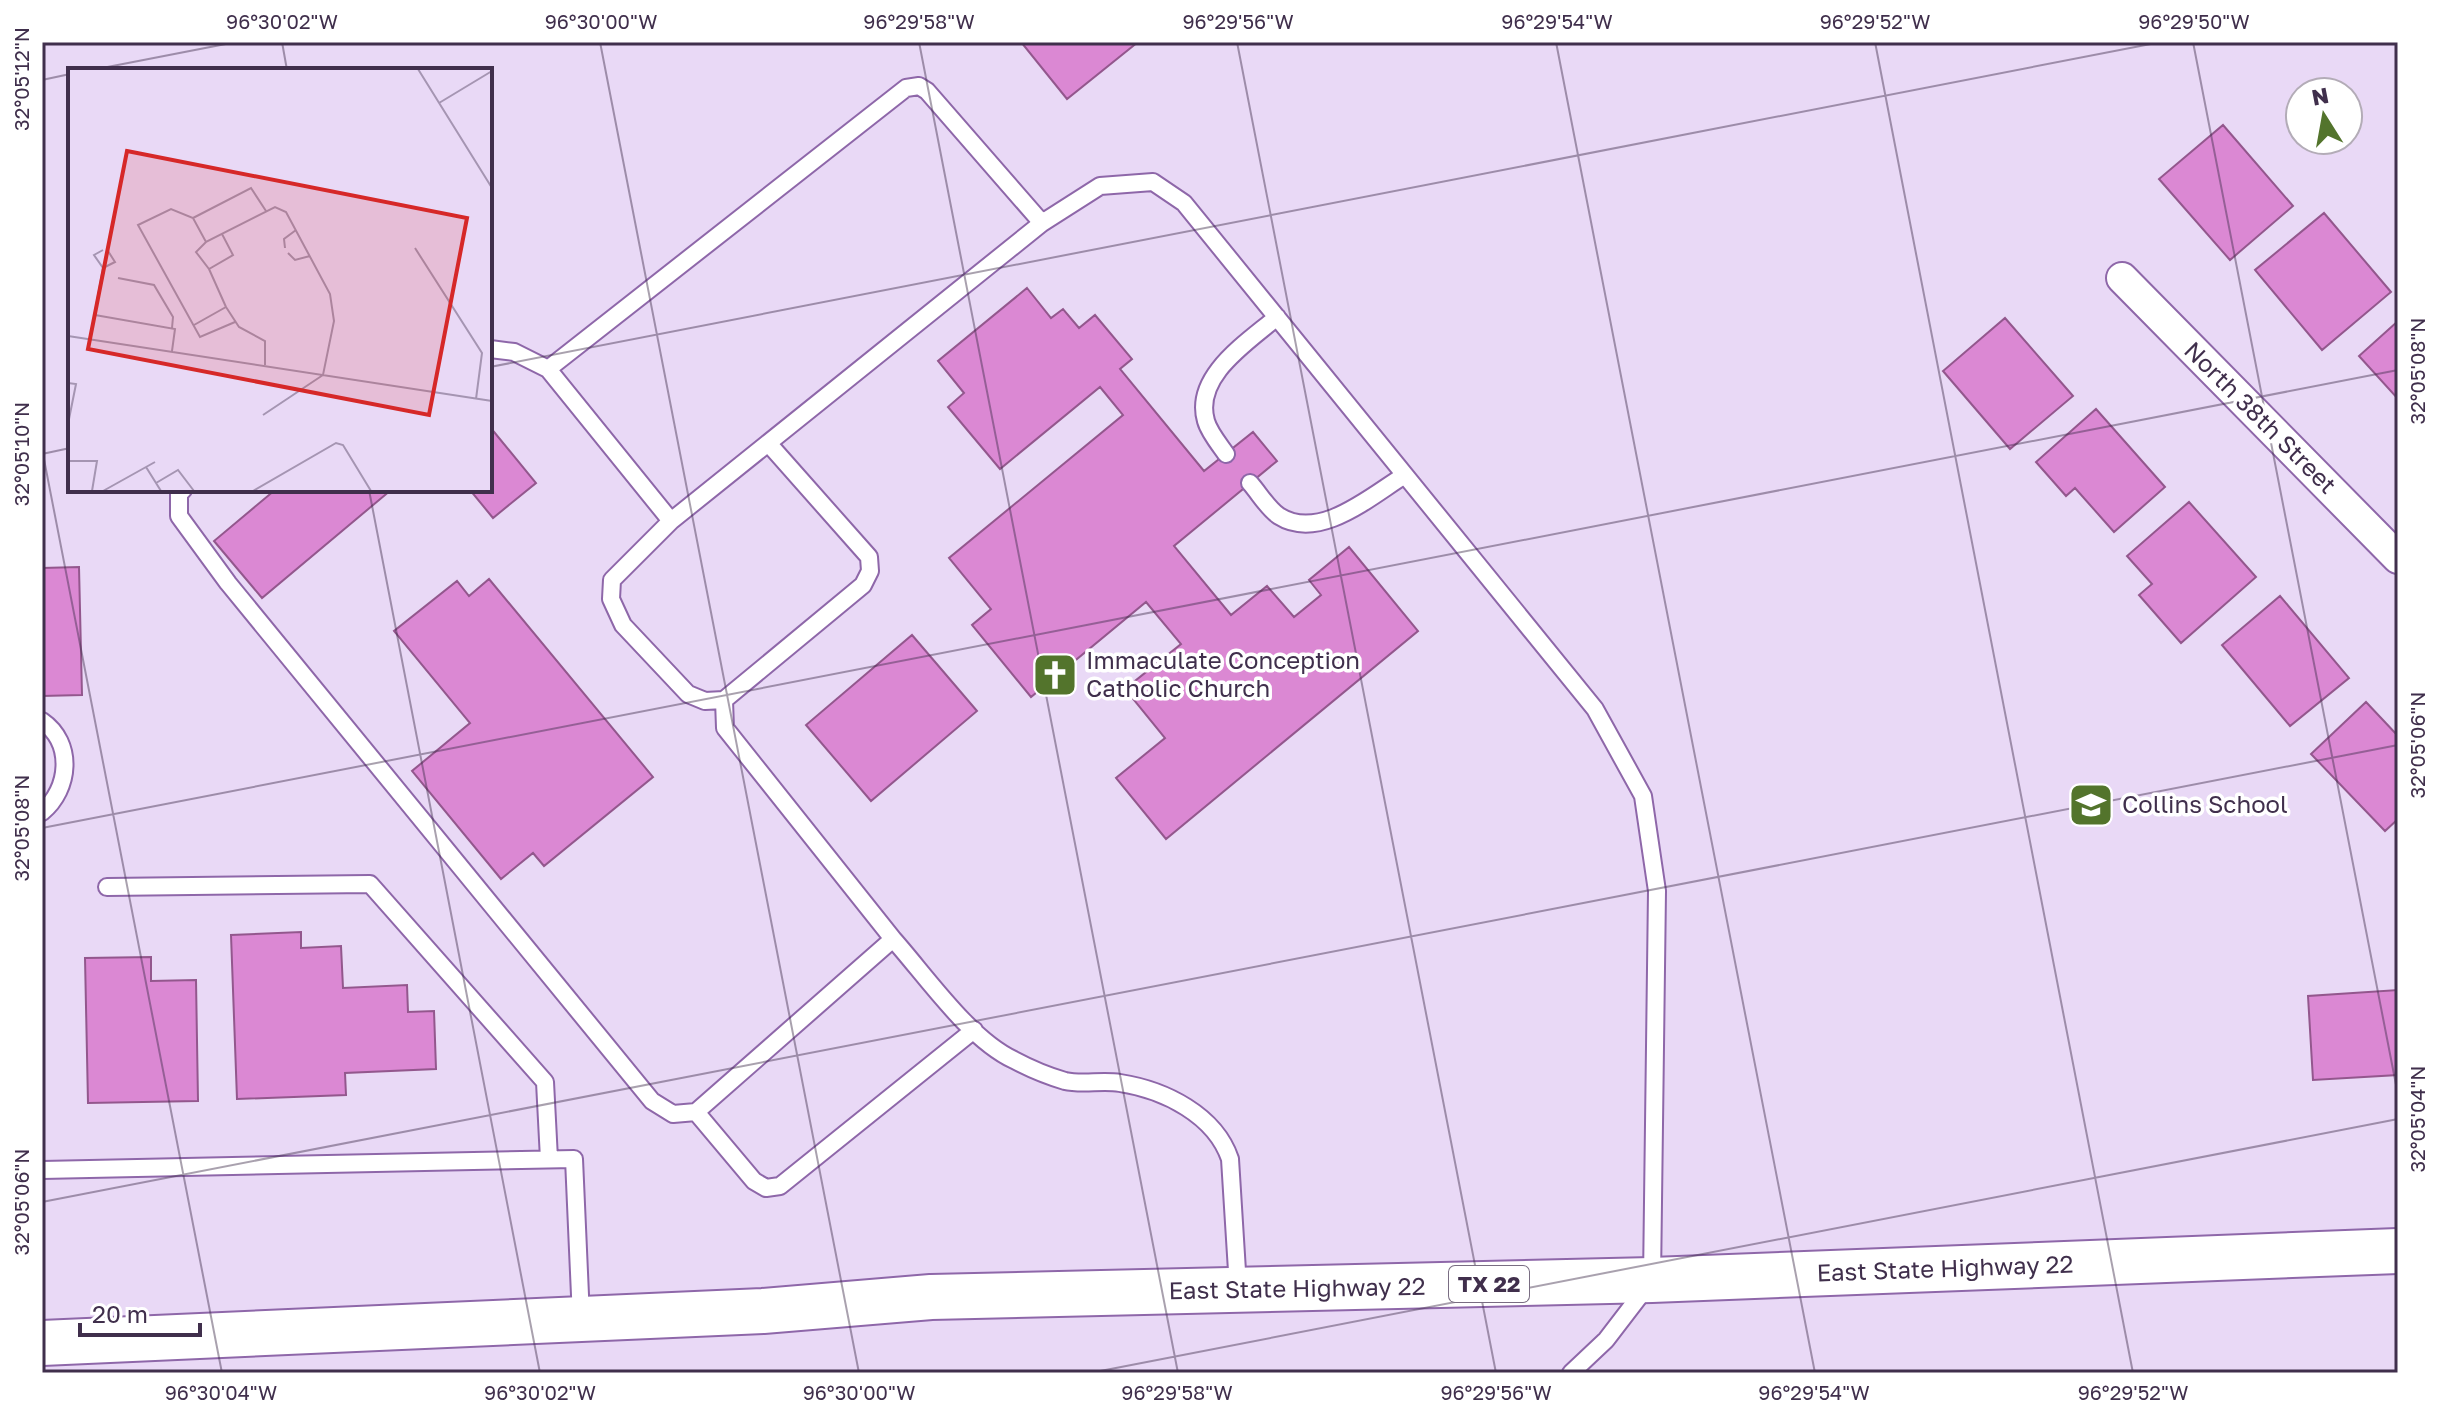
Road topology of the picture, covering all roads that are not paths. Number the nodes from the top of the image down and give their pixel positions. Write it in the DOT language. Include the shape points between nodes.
graph roads {
  1 [pos="1042,223"];
  2 [pos="2122,278"];
  3 [pos="1277,317"];
  4 [pos="492,349"];
  5 [pos="548,369"];
  6 [pos="768,443"];
  7 [pos="1226,454"];
  8 [pos="1405,475"];
  9 [pos="1250,483"];
  10 [pos="180,492"];
  11 [pos="671,521"];
  12 [pos="2398,558"];
  13 [pos="724,700"];
  14 [pos="42,721"];
  15 [pos="42,812"];
  16 [pos="107,887"];
  17 [pos="893,939"];
  18 [pos="974,1030"];
  19 [pos="696,1112"];
  20 [pos="549,1159"];
  21 [pos="42,1170"];
  22 [pos="2398,1251"];
  23 [pos="1652,1280"];
  24 [pos="1239,1290"];
  25 [pos="581,1319"];
  26 [pos="42,1343"];
  27 [pos="1571,1373"];
  1 -- 3 [label="lane" via="1100,186 1153,182 1184,203"];
  1 -- 5 [label="lane" via="927,91 906,88"];
  1 -- 6 [label="lane"];
  2 -- 12 [label="street, North 38th Street"];
  3 -- 7 [label="lane" via="1223,364 1203,397 1206,422"];
  3 -- 8 [label="lane"];
  4 -- 5 [label="lane" via="514,352"];
  5 -- 11 [label="lane"];
  6 -- 11 [label="lane"];
  6 -- 13 [label="lane" via="869,557 870,571 863,585"];
  8 -- 9 [label="lane" via="1346,512 1311,525 1280,517"];
  8 -- 23 [label="lane" via="1595,709 1643,796 1657,891"];
  10 -- 19 [label="lane" via="179,516 228,583 652,1101 673,1114"];
  11 -- 13 [label="lane" via="612,580 611,599 623,625 688,694 705,701"];
  13 -- 17 [label="lane" via="725,728"];
  14 -- 15 [label="lane" via="61,746 66,776 54,802"];
  16 -- 20 [label="lane" via="370,884 545,1082"];
  17 -- 18 [label="lane"];
  17 -- 19 [label="lane"];
  18 -- 19 [label="lane" via="780,1186 766,1188 754,1181"];
  18 -- 24 [label="lane" via="1011,1059 1067,1081 1120,1083 1172,1099 1211,1126 1230,1159"];
  20 -- 21 [label="lane"];
  20 -- 25 [label="lane" via="574,1159"];
  22 -- 23 [label="main road, East State Highway 22 / TX 22"];
  23 -- 24 [label="main road, East State Highway 22 / TX 22"];
  23 -- 27 [label="lane" via="1606,1340"];
  24 -- 25 [label="main road, East State Highway 22 / TX 22" via="931,1297"];
  25 -- 26 [label="main road, TX 22"];
}
